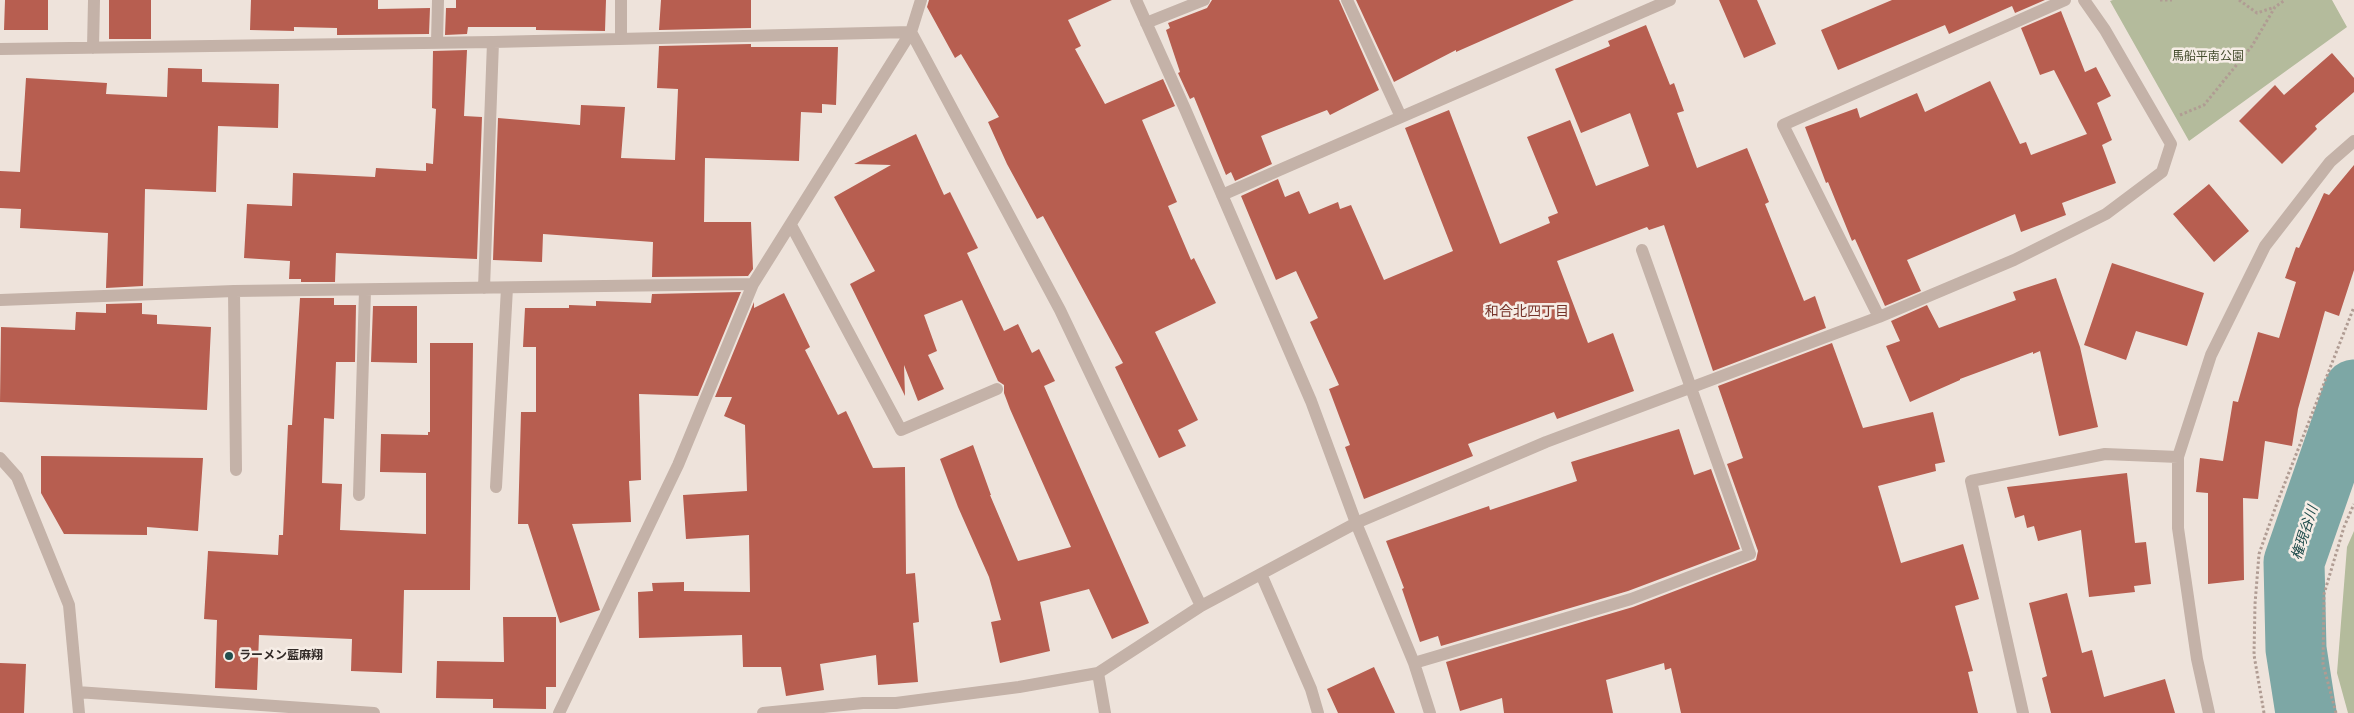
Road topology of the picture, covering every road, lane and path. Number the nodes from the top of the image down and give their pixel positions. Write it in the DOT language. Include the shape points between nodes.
graph roads {
  1 [pos="94,0"];
  2 [pos="438,0"];
  3 [pos="621,0"];
  4 [pos="921,0"];
  5 [pos="1136,0"];
  6 [pos="1204,0"];
  7 [pos="1347,0"];
  8 [pos="1670,0"];
  9 [pos="2065,0"];
  10 [pos="2084,0"];
  11 [pos="2160,0"];
  12 [pos="2172,0"];
  13 [pos="2239,0"];
  14 [pos="2285,0"];
  15 [pos="2275,7"];
  16 [pos="1146,23"];
  17 [pos="911,32"];
  18 [pos="621,38"];
  19 [pos="438,42"];
  20 [pos="493,42"];
  21 [pos="93,48"];
  22 [pos="0,49"];
  23 [pos="2175,116"];
  24 [pos="1401,117"];
  25 [pos="2354,141"];
  26 [pos="1222,195"];
  27 [pos="791,225"];
  28 [pos="1642,250"];
  29 [pos="753,284"];
  30 [pos="484,288"];
  31 [pos="507,288"];
  32 [pos="365,290"];
  33 [pos="234,291"];
  34 [pos="0,300"];
  35 [pos="2354,307"];
  36 [pos="1879,317"];
  37 [pos="1692,388"];
  38 [pos="997,389"];
  39 [pos="2178,457"];
  40 [pos="0,458"];
  41 [pos="236,470"];
  42 [pos="496,487"];
  43 [pos="359,495"];
  44 [pos="2354,504"];
  45 [pos="1356,523"];
  46 [pos="1260,574"];
  47 [pos="1202,606"];
  48 [pos="1414,663"];
  49 [pos="1098,672"];
  50 [pos="77,692"];
  51 [pos="897,708"];
  52 [pos="79,713"];
  53 [pos="374,713"];
  54 [pos="559,713"];
  55 [pos="763,713"];
  56 [pos="1105,713"];
  57 [pos="1318,713"];
  58 [pos="1430,713"];
  59 [pos="2023,713"];
  60 [pos="2208,713"];
  61 [pos="2264,713"];
  62 [pos="2336,713"];
  1 -- 21 [label="street"];
  2 -- 19 [label="street"];
  3 -- 18 [label="street"];
  4 -- 17 [label="street"];
  5 -- 16 [label="street"];
  6 -- 16 [label="street"];
  7 -- 24 [label="street"];
  8 -- 24 [label="street"];
  9 -- 36 [label="street" via="1783,125"];
  10 -- 36 [label="street" via="2171,144 2162,172 2098,218 2014,260"];
  11 -- 12 [label="path"];
  13 -- 15 [label="path" via="2257,13"];
  14 -- 15 [label="path"];
  15 -- 23 [label="path" via="2252,46 2204,106"];
  16 -- 26 [label="street"];
  17 -- 18 [label="street"];
  17 -- 27 [label="street"];
  17 -- 47 [label="street" via="1060,310"];
  18 -- 20 [label="street"];
  19 -- 20 [label="street"];
  19 -- 21 [label="street"];
  20 -- 30 [label="street"];
  21 -- 22 [label="street"];
  24 -- 26 [label="street"];
  25 -- 39 [label="street" via="2330,162 2265,246 2210,355"];
  26 -- 45 [label="street" via="1311,401"];
  27 -- 29 [label="street"];
  27 -- 38 [label="street" via="901,430"];
  28 -- 37 [label="street"];
  29 -- 31 [label="street"];
  29 -- 54 [label="street" via="678,464"];
  30 -- 31 [label="street"];
  30 -- 32 [label="street"];
  31 -- 42 [label="street"];
  32 -- 33 [label="street"];
  32 -- 43 [label="street"];
  33 -- 34 [label="street"];
  33 -- 41 [label="street"];
  35 -- 61 [label="path" via="2259,554 2254,656"];
  36 -- 37 [label="street"];
  37 -- 45 [label="street" via="1546,442"];
  37 -- 48 [label="street" via="1750,554 1631,599"];
  39 -- 59 [label="street" via="2105,454 1970,481"];
  39 -- 60 [label="street" via="2178,528"];
  40 -- 50 [label="street" via="18,477 69,605"];
  44 -- 62 [label="path" via="2324,594 2323,664"];
  45 -- 46 [label="street"];
  45 -- 48 [label="street"];
  46 -- 47 [label="street"];
  46 -- 57 [label="street"];
  47 -- 49 [label="street"];
  48 -- 58 [label="street"];
  49 -- 51 [label="street"];
  49 -- 56 [label="street"];
  50 -- 52 [label="street"];
  50 -- 53 [label="street"];
  51 -- 55 [label="street" via="863,703"];
}
